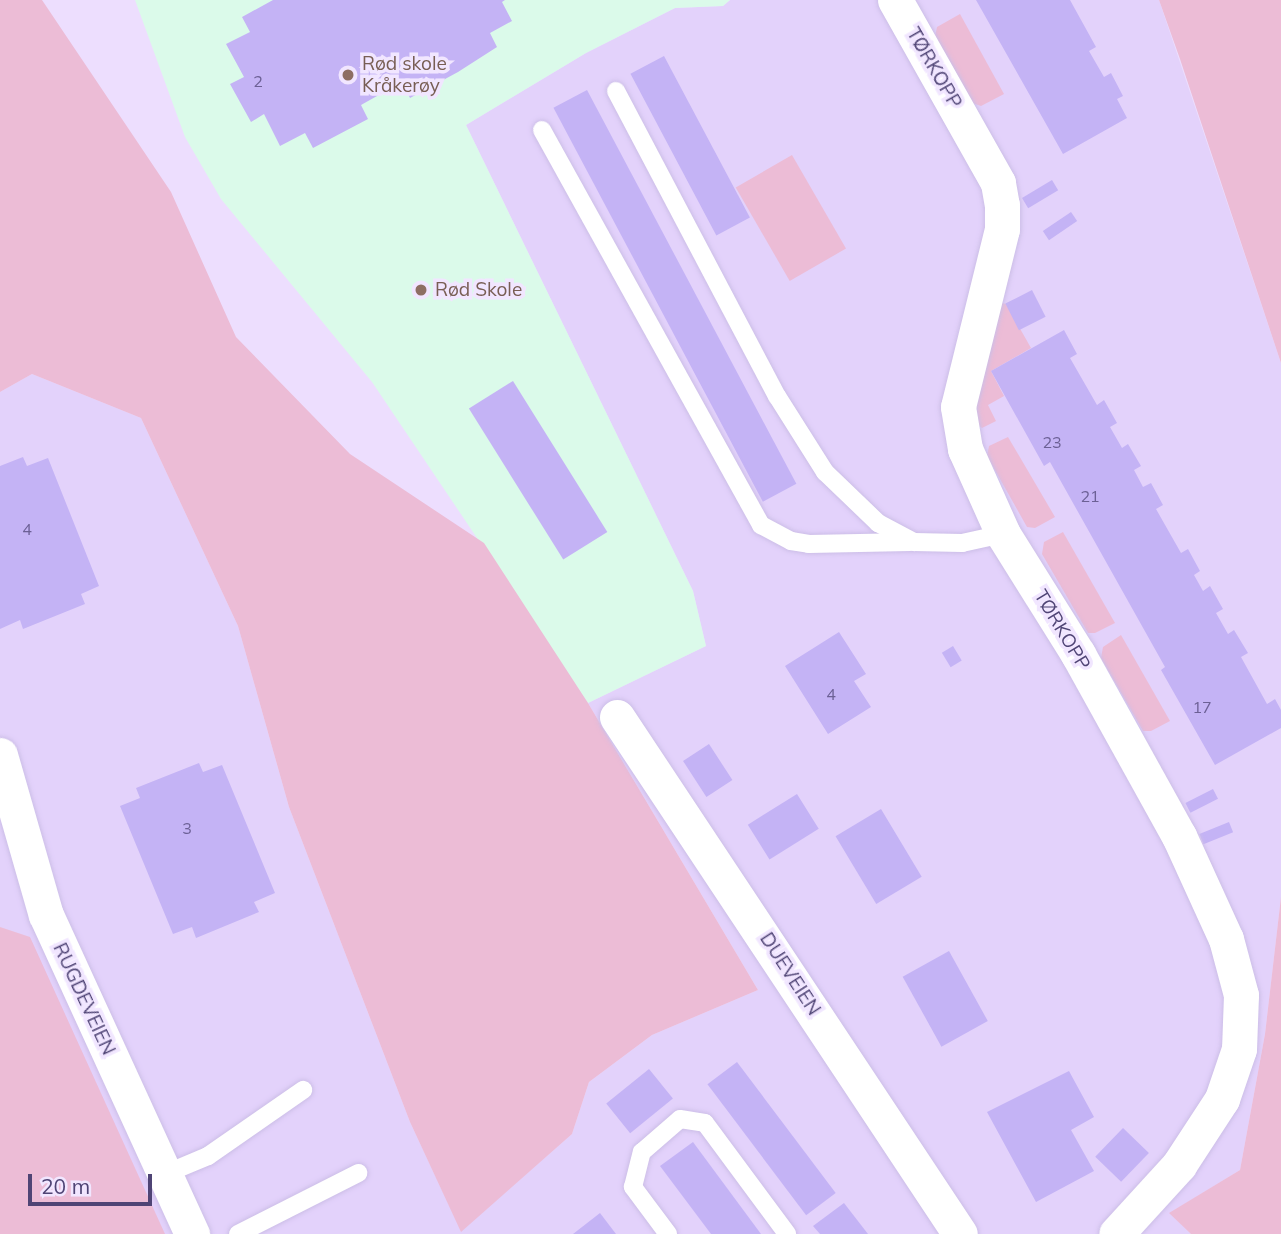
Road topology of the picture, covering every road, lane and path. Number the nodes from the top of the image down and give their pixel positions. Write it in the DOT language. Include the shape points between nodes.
graph roads {
  1 [pos="895,0"];
  2 [pos="616,91"];
  3 [pos="542,130"];
  4 [pos="1003,534"];
  5 [pos="914,542"];
  6 [pos="617,716"];
  7 [pos="0,755"];
  8 [pos="303,1090"];
  9 [pos="358,1173"];
  10 [pos="165,1174"];
  11 [pos="192,1234"];
  12 [pos="238,1234"];
  13 [pos="668,1234"];
  14 [pos="787,1234"];
  15 [pos="960,1234"];
  16 [pos="1116,1234"];
  1 -- 4 [label="street, TØRKOPP" via="998,183 1002,229 958,407 965,449"];
  2 -- 5 [label="lane" via="777,396 825,472 878,523"];
  3 -- 5 [label="lane" via="761,525 791,541 809,544"];
  4 -- 5 [label="lane" via="962,543"];
  4 -- 16 [label="street, TØRKOPP" via="1078,654 1179,836 1227,939 1241,995 1239,1049 1222,1099 1179,1165"];
  6 -- 15 [label="street, DUEVEIEN"];
  7 -- 10 [label="street, RUGDEVEIEN" via="46,915"];
  8 -- 10 [label="lane" via="208,1156"];
  9 -- 12 [label="lane"];
  10 -- 11 [label="street, RUGDEVEIEN"];
  13 -- 14 [label="lane" via="633,1187 642,1152 680,1119 705,1123"];
}
